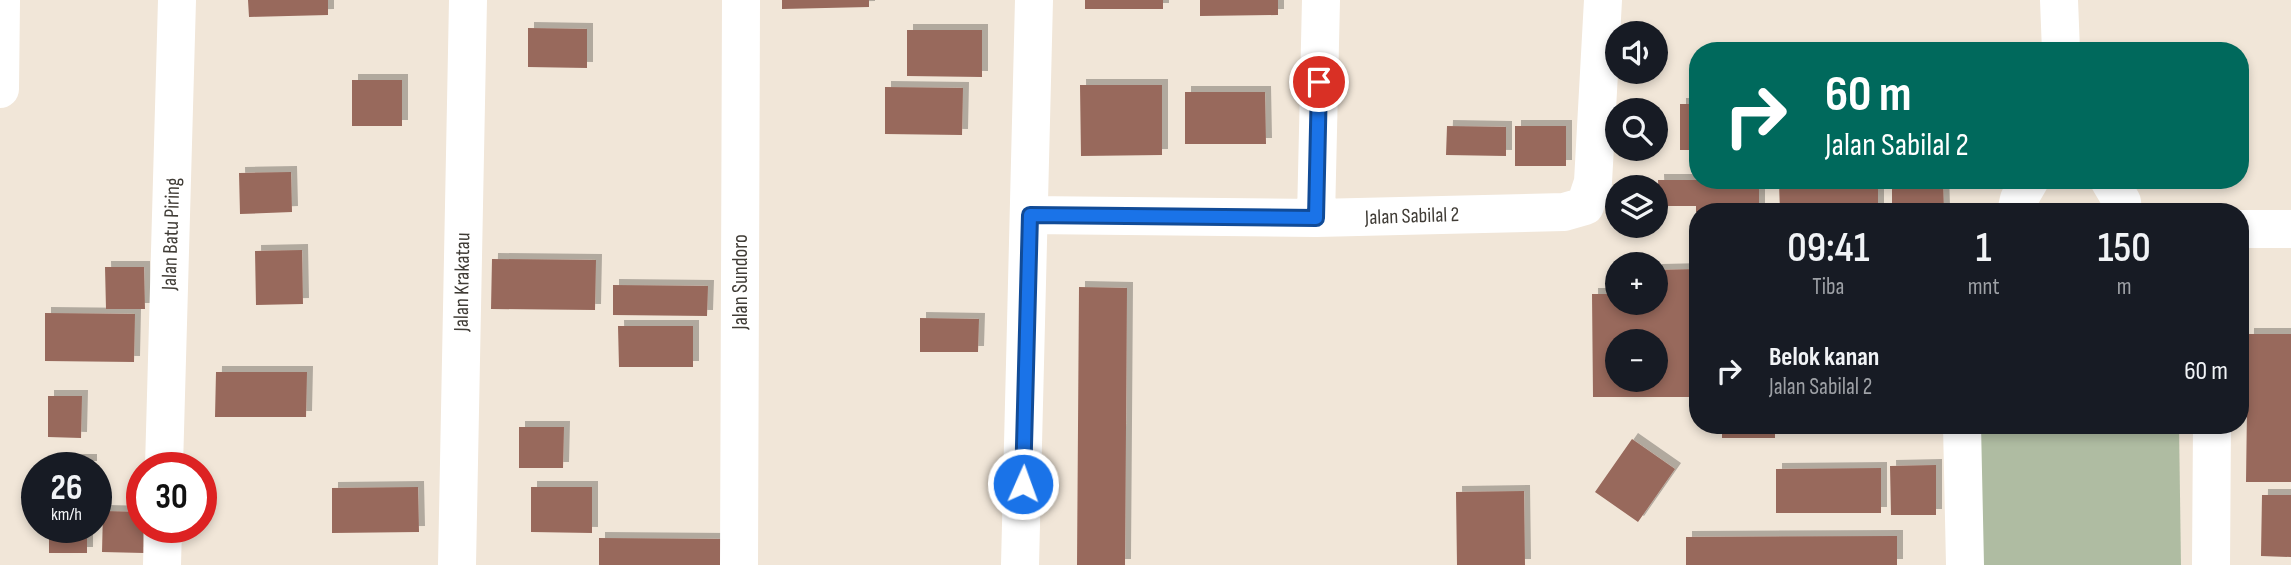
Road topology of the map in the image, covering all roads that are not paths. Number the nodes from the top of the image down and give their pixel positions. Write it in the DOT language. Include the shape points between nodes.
graph roads {
  1 [pos="1,0"];
  2 [pos="177,0"];
  3 [pos="468,0"];
  4 [pos="741,0"];
  5 [pos="1034,0"];
  6 [pos="1321,0"];
  7 [pos="1603,0"];
  8 [pos="2059,0"];
  9 [pos="2061,42"];
  10 [pos="0,89"];
  11 [pos="1030,215"];
  12 [pos="1316,218"];
  13 [pos="2249,229"];
  14 [pos="2291,229"];
  15 [pos="1962,434"];
  16 [pos="2212,434"];
  17 [pos="164,452"];
  18 [pos="163,543"];
  19 [pos="162,565"];
  20 [pos="457,565"];
  21 [pos="739,565"];
  22 [pos="1020,565"];
  23 [pos="1965,565"];
  24 [pos="2211,565"];
  1 -- 10 [label="street"];
  2 -- 17 [label="street, Jalan Batu Piring"];
  3 -- 20 [label="street, Jalan Krakatau"];
  4 -- 21 [label="street, Jalan Sundoro"];
  5 -- 11 [label="street"];
  6 -- 12 [label="street"];
  7 -- 12 [label="street, Jalan Sabilal 2" via="1592,182 1585,206 1564,212"];
  8 -- 9 [label="street"];
  11 -- 12 [label="street, Jalan Sabilal 2"];
  11 -- 22 [label="street"];
  13 -- 14 [label="street"];
  15 -- 23 [label="street"];
  16 -- 24 [label="street"];
  18 -- 19 [label="street"];
}
